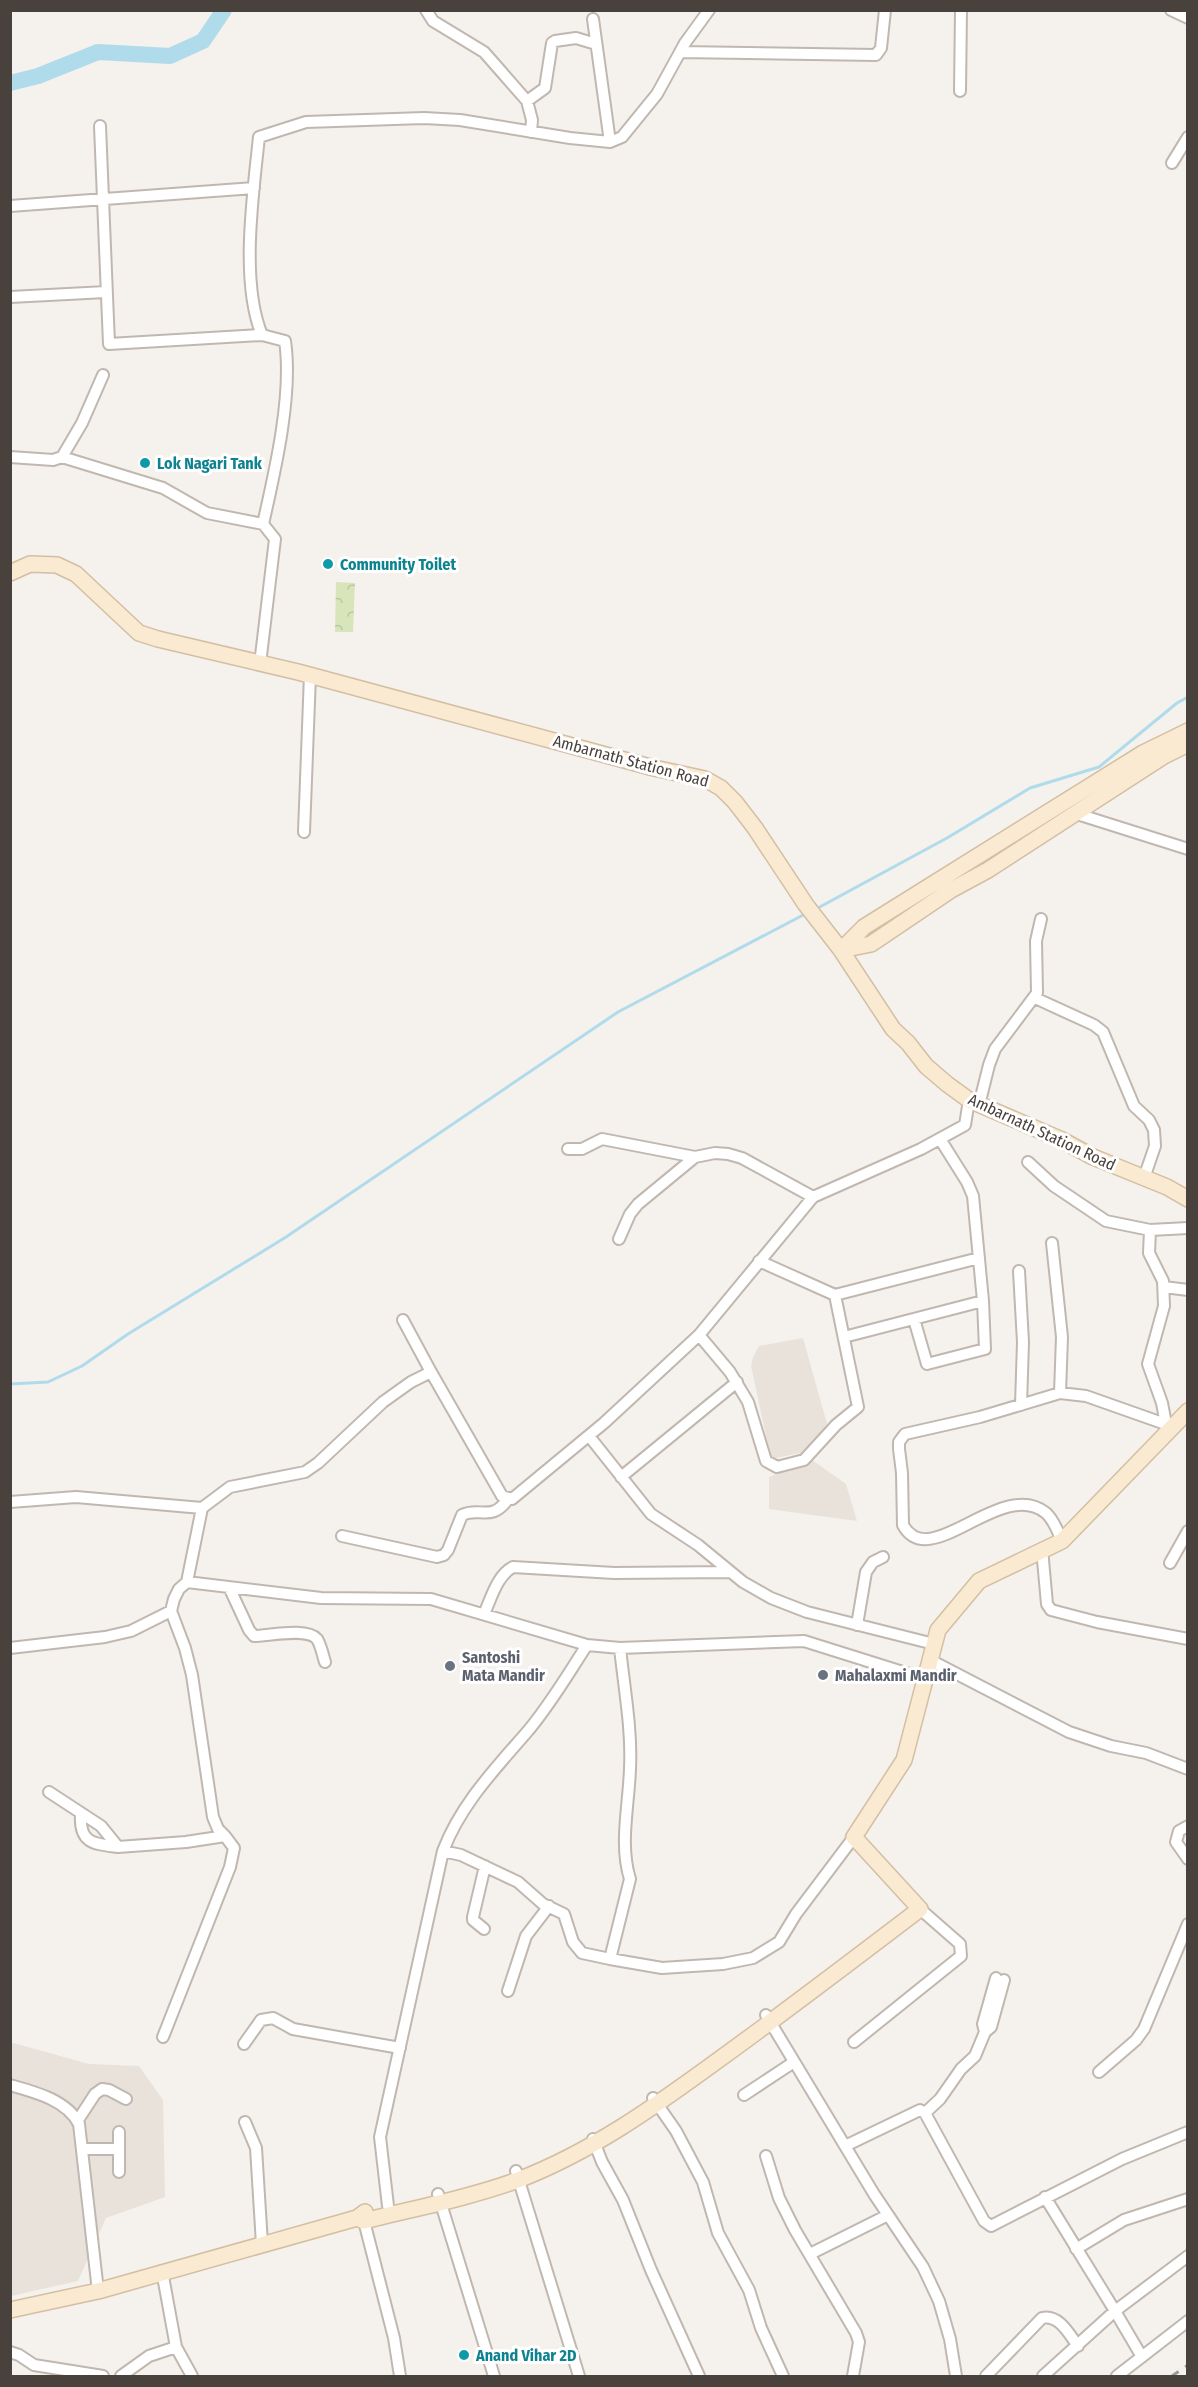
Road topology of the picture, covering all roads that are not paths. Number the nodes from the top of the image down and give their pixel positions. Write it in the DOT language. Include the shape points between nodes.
graph roads {
  1 [pos="426,10"];
  2 [pos="709,10"];
  3 [pos="885,10"];
  4 [pos="961,10"];
  5 [pos="1171,10"];
  6 [pos="1188,18"];
  7 [pos="593,19"];
  8 [pos="596,44"];
  9 [pos="680,52"];
  10 [pos="960,92"];
  11 [pos="527,101"];
  12 [pos="100,126"];
  13 [pos="531,132"];
  14 [pos="1188,137"];
  15 [pos="610,142"];
  16 [pos="1172,163"];
  17 [pos="254,188"];
  18 [pos="104,200"];
  19 [pos="10,206"];
  20 [pos="106,292"];
  21 [pos="10,297"];
  22 [pos="262,335"];
  23 [pos="103,375"];
  24 [pos="10,457"];
  25 [pos="62,457"];
  26 [pos="263,524"];
  27 [pos="10,573"];
  28 [pos="260,664"];
  29 [pos="310,675"];
  30 [pos="1188,731"];
  31 [pos="1188,744"];
  32 [pos="1074,813"];
  33 [pos="304,832"];
  34 [pos="1188,849"];
  35 [pos="1041,919"];
  36 [pos="841,950"];
  37 [pos="1035,998"];
  38 [pos="974,1102"];
  39 [pos="940,1139"];
  40 [pos="568,1149"];
  41 [pos="695,1157"];
  42 [pos="1028,1162"];
  43 [pos="1144,1178"];
  44 [pos="813,1197"];
  45 [pos="1188,1199"];
  46 [pos="1188,1228"];
  47 [pos="1150,1230"];
  48 [pos="619,1239"];
  49 [pos="1052,1243"];
  50 [pos="979,1258"];
  51 [pos="759,1261"];
  52 [pos="1019,1271"];
  53 [pos="1164,1287"];
  54 [pos="1188,1290"];
  55 [pos="835,1294"];
  56 [pos="983,1301"];
  57 [pos="914,1319"];
  58 [pos="403,1320"];
  59 [pos="699,1335"];
  60 [pos="844,1337"];
  61 [pos="431,1372"];
  62 [pos="737,1382"];
  63 [pos="1060,1393"];
  64 [pos="1021,1405"];
  65 [pos="1188,1411"];
  66 [pos="1169,1426"];
  67 [pos="589,1436"];
  68 [pos="621,1477"];
  69 [pos="508,1500"];
  70 [pos="10,1502"];
  71 [pos="202,1508"];
  72 [pos="342,1536"];
  73 [pos="1186,1536"];
  74 [pos="1062,1541"];
  75 [pos="1042,1549"];
  76 [pos="883,1557"];
  77 [pos="1170,1563"];
  78 [pos="730,1572"];
  79 [pos="187,1582"];
  80 [pos="229,1587"];
  81 [pos="171,1611"];
  82 [pos="484,1614"];
  83 [pos="857,1625"];
  84 [pos="1188,1640"];
  85 [pos="934,1644"];
  86 [pos="587,1645"];
  87 [pos="10,1648"];
  88 [pos="620,1648"];
  89 [pos="930,1660"];
  90 [pos="325,1662"];
  91 [pos="925,1679"];
  92 [pos="1188,1769"];
  93 [pos="49,1792"];
  94 [pos="81,1815"];
  95 [pos="1188,1826"];
  96 [pos="225,1836"];
  97 [pos="854,1837"];
  98 [pos="118,1847"];
  99 [pos="443,1851"];
  100 [pos="1188,1859"];
  101 [pos="485,1866"];
  102 [pos="917,1905"];
  103 [pos="549,1906"];
  104 [pos="1188,1923"];
  105 [pos="484,1929"];
  106 [pos="610,1959"];
  107 [pos="1000,1979"];
  108 [pos="508,1991"];
  109 [pos="768,2019"];
  110 [pos="163,2037"];
  111 [pos="854,2043"];
  112 [pos="244,2044"];
  113 [pos="400,2048"];
  114 [pos="794,2062"];
  115 [pos="1099,2072"];
  116 [pos="10,2085"];
  117 [pos="744,2095"];
  118 [pos="126,2099"];
  119 [pos="655,2101"];
  120 [pos="925,2113"];
  121 [pos="78,2120"];
  122 [pos="245,2122"];
  123 [pos="119,2132"];
  124 [pos="1188,2132"];
  125 [pos="594,2140"];
  126 [pos="845,2146"];
  127 [pos="83,2149"];
  128 [pos="119,2149"];
  129 [pos="766,2156"];
  130 [pos="119,2172"];
  131 [pos="517,2175"];
  132 [pos="1045,2197"];
  133 [pos="439,2198"];
  134 [pos="1188,2199"];
  135 [pos="388,2206"];
  136 [pos="888,2215"];
  137 [pos="361,2219"];
  138 [pos="262,2244"];
  139 [pos="1076,2249"];
  140 [pos="810,2254"];
  141 [pos="1188,2256"];
  142 [pos="162,2271"];
  143 [pos="98,2291"];
  144 [pos="10,2310"];
  145 [pos="1115,2311"];
  146 [pos="1188,2320"];
  147 [pos="1078,2346"];
  148 [pos="176,2347"];
  149 [pos="10,2352"];
  150 [pos="1142,2357"];
  151 [pos="103,2376"];
  152 [pos="121,2376"];
  153 [pos="192,2376"];
  154 [pos="400,2376"];
  155 [pos="494,2376"];
  156 [pos="579,2376"];
  157 [pos="699,2376"];
  158 [pos="783,2376"];
  159 [pos="853,2376"];
  160 [pos="956,2376"];
  161 [pos="986,2376"];
  162 [pos="1043,2376"];
  163 [pos="1118,2376"];
  1 -- 11 [label="street" via="433,21 484,52"];
  2 -- 9 [label="street"];
  3 -- 9 [label="street" via="881,48 876,55"];
  4 -- 10 [label="street"];
  5 -- 6 [label="street"];
  7 -- 8 [label="street"];
  8 -- 11 [label="street" via="576,38 552,43 545,88"];
  8 -- 15 [label="street"];
  9 -- 15 [label="street" via="657,94 622,137"];
  11 -- 13 [label="street"];
  12 -- 18 [label="street"];
  13 -- 15 [label="street"];
  13 -- 17 [label="street" via="424,118 306,122 260,137"];
  14 -- 16 [label="street"];
  17 -- 18 [label="street"];
  17 -- 22 [label="street" via="252,299"];
  18 -- 19 [label="street"];
  18 -- 20 [label="street"];
  20 -- 21 [label="street"];
  20 -- 22 [label="street" via="110,344"];
  22 -- 26 [label="street" via="285,341 288,363 281,428"];
  23 -- 25 [label="street"];
  24 -- 25 [label="street"];
  25 -- 26 [label="street" via="163,488 207,513"];
  26 -- 28 [label="street" via="275,539"];
  27 -- 28 [label="street, Ambarnath Station Road" via="30,564 57,565 76,574 139,633"];
  28 -- 29 [label="street, Ambarnath Station Road"];
  29 -- 33 [label="street"];
  29 -- 36 [label="street, Ambarnath Station Road" via="705,779 735,802"];
  30 -- 36 [label="street" via="1143,753 864,927"];
  31 -- 32 [label="street"];
  32 -- 34 [label="street"];
  32 -- 36 [label="street" via="871,944"];
  35 -- 37 [label="street" via="1036,941"];
  36 -- 38 [label="street, Ambarnath Station Road" via="892,1029 926,1066"];
  37 -- 38 [label="street" via="995,1049"];
  37 -- 43 [label="street" via="1103,1032 1134,1106 1154,1130 1155,1146"];
  38 -- 39 [label="street" via="965,1125"];
  38 -- 43 [label="street, Ambarnath Station Road"];
  39 -- 44 [label="street"];
  39 -- 50 [label="street" via="973,1196"];
  40 -- 41 [label="street" via="582,1149 602,1139"];
  41 -- 44 [label="street" via="716,1153 742,1158"];
  41 -- 48 [label="street" via="638,1204"];
  42 -- 47 [label="street" via="1054,1186 1106,1221"];
  43 -- 45 [label="street, Ambarnath Station Road"];
  44 -- 51 [label="street"];
  46 -- 47 [label="street"];
  47 -- 53 [label="street" via="1149,1252"];
  49 -- 63 [label="street" via="1062,1337"];
  50 -- 55 [label="street"];
  50 -- 56 [label="street"];
  51 -- 55 [label="street"];
  51 -- 59 [label="street"];
  52 -- 64 [label="street"];
  53 -- 54 [label="street"];
  53 -- 66 [label="street" via="1164,1306 1148,1364"];
  55 -- 60 [label="street"];
  56 -- 57 [label="street"];
  56 -- 57 [label="street" via="983,1350 927,1364"];
  57 -- 60 [label="street"];
  58 -- 61 [label="street"];
  59 -- 62 [label="street"];
  59 -- 67 [label="street"];
  60 -- 62 [label="street" via="858,1407 804,1460 777,1467 766,1461 748,1402"];
  61 -- 69 [label="street" via="502,1496"];
  61 -- 71 [label="street" via="383,1402 305,1472 230,1487"];
  62 -- 68 [label="street"];
  63 -- 64 [label="street"];
  63 -- 66 [label="street" via="1086,1396"];
  64 -- 74 [label="street" via="901,1438 903,1525 915,1538 938,1538 998,1509 1028,1505 1052,1519"];
  65 -- 66 [label="street"];
  66 -- 74 [label="street"];
  67 -- 68 [label="street"];
  67 -- 69 [label="street"];
  68 -- 78 [label="street" via="651,1514"];
  69 -- 72 [label="street" via="490,1514 462,1515 448,1550 436,1557"];
  70 -- 71 [label="street" via="76,1497"];
  71 -- 79 [label="street"];
  73 -- 77 [label="street"];
  74 -- 75 [label="street"];
  75 -- 84 [label="street" via="1047,1604 1051,1610"];
  75 -- 85 [label="street" via="979,1581 938,1630"];
  76 -- 83 [label="street" via="866,1572"];
  78 -- 82 [label="street" via="614,1573 513,1567 499,1581"];
  78 -- 83 [label="street" via="771,1598"];
  79 -- 80 [label="street"];
  79 -- 81 [label="street" via="179,1589"];
  80 -- 82 [label="street" via="321,1598 431,1599"];
  80 -- 90 [label="street" via="254,1636 312,1636"];
  81 -- 87 [label="street" via="131,1631 105,1637"];
  81 -- 96 [label="street" via="192,1675 213,1817"];
  82 -- 86 [label="street"];
  83 -- 85 [label="street"];
  85 -- 89 [label="street"];
  86 -- 88 [label="street"];
  86 -- 99 [label="street" via="527,1732 470,1800"];
  88 -- 91 [label="street" via="804,1641"];
  88 -- 106 [label="street" via="630,1748 625,1838 630,1879"];
  89 -- 91 [label="street"];
  89 -- 92 [label="street" via="1069,1732"];
  91 -- 97 [label="street" via="904,1760"];
  93 -- 94 [label="street"];
  94 -- 98 [label="street" via="100,1826"];
  94 -- 98 [label="street" via="86,1838 96,1844"];
  95 -- 100 [label="street" via="1179,1831 1176,1842"];
  96 -- 98 [label="street"];
  96 -- 110 [label="street" via="234,1848 230,1867"];
  97 -- 102 [label="street"];
  97 -- 106 [label="street" via="779,1942 753,1958 662,1968"];
  99 -- 101 [label="street"];
  99 -- 113 [label="street"];
  101 -- 103 [label="street" via="518,1882"];
  101 -- 105 [label="street" via="472,1917"];
  102 -- 109 [label="street"];
  102 -- 111 [label="street" via="960,1944 961,1956"];
  103 -- 106 [label="street" via="564,1914 573,1942 582,1953"];
  103 -- 108 [label="street" via="526,1936"];
  104 -- 115 [label="street" via="1144,2029"];
  107 -- 120 [label="street" via="975,2056"];
  109 -- 114 [label="street"];
  109 -- 119 [label="street"];
  112 -- 113 [label="street" via="261,2020 273,2018 293,2029"];
  113 -- 135 [label="street" via="380,2137"];
  114 -- 117 [label="street"];
  114 -- 126 [label="street"];
  116 -- 121 [label="street" via="60,2103"];
  118 -- 121 [label="street" via="102,2089"];
  119 -- 125 [label="street"];
  119 -- 158 [label="street" via="703,2182 718,2234 749,2290"];
  120 -- 126 [label="street" via="914,2112"];
  120 -- 132 [label="street" via="987,2225"];
  121 -- 127 [label="street"];
  122 -- 138 [label="street" via="256,2148"];
  123 -- 128 [label="street"];
  124 -- 132 [label="street" via="1147,2147"];
  125 -- 131 [label="street"];
  125 -- 157 [label="street"];
  126 -- 136 [label="street"];
  127 -- 128 [label="street"];
  127 -- 143 [label="street"];
  128 -- 130 [label="street"];
  129 -- 140 [label="street" via="779,2198"];
  131 -- 133 [label="street"];
  131 -- 156 [label="street"];
  132 -- 139 [label="street"];
  133 -- 135 [label="street"];
  133 -- 137 [label="street"];
  133 -- 155 [label="street"];
  134 -- 139 [label="street" via="1124,2220"];
  135 -- 137 [label="street" via="363,2213"];
  136 -- 140 [label="street"];
  136 -- 160 [label="street" via="922,2266 939,2301"];
  137 -- 138 [label="street"];
  137 -- 154 [label="street" via="394,2338"];
  138 -- 142 [label="street"];
  139 -- 145 [label="street"];
  140 -- 159 [label="street" via="859,2342"];
  141 -- 145 [label="street"];
  142 -- 143 [label="street"];
  142 -- 148 [label="street"];
  143 -- 144 [label="street"];
  145 -- 147 [label="street"];
  145 -- 150 [label="street"];
  146 -- 150 [label="street"];
  147 -- 161 [label="street" via="1055,2318 1042,2318"];
  147 -- 162 [label="street"];
  148 -- 152 [label="street" via="149,2356"];
  148 -- 153 [label="street"];
  149 -- 151 [label="street" via="34,2364"];
  150 -- 163 [label="street"];
}
